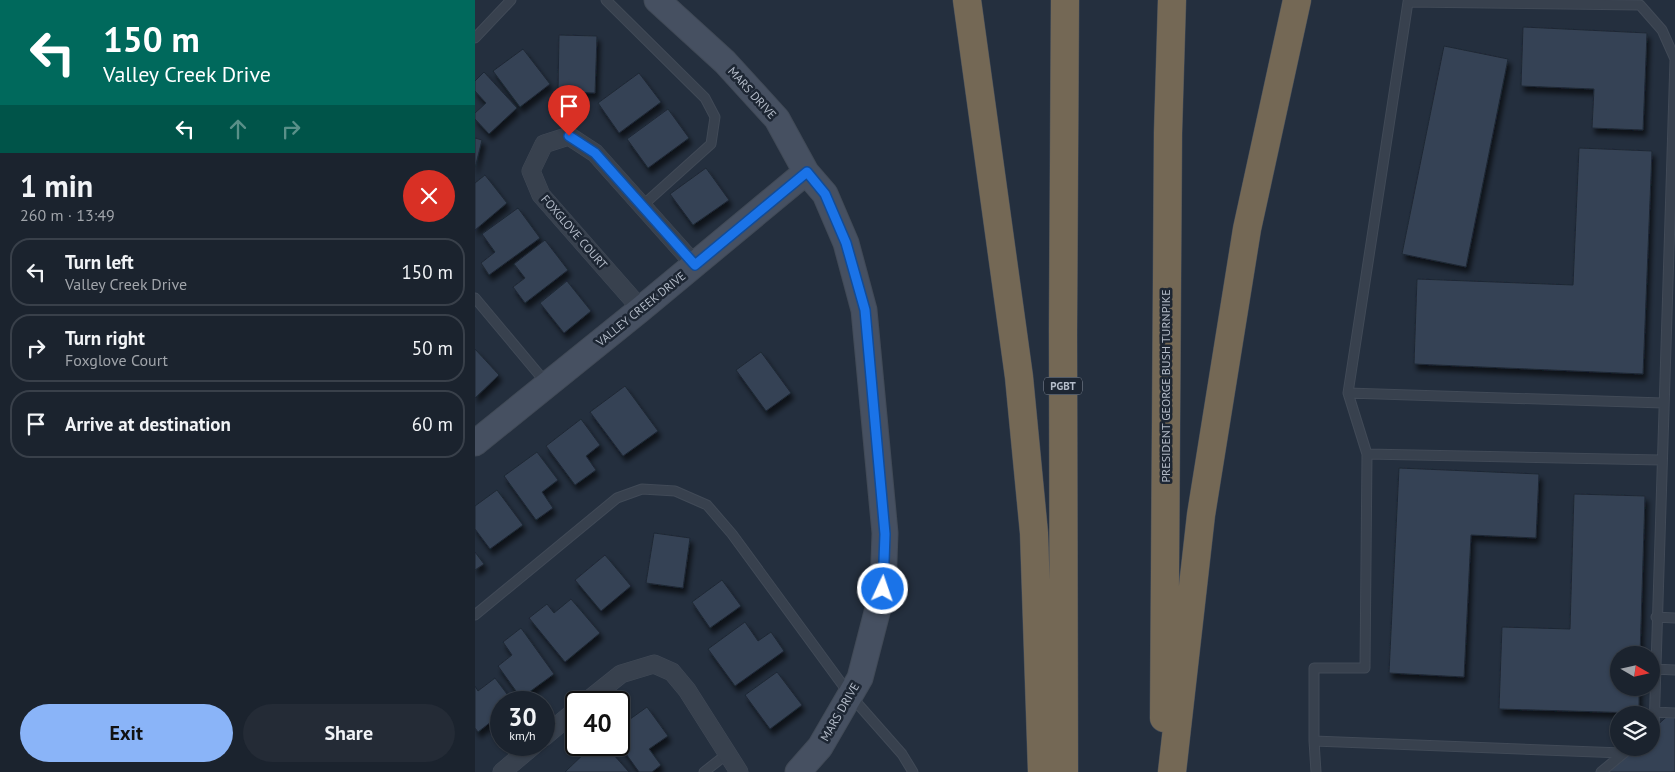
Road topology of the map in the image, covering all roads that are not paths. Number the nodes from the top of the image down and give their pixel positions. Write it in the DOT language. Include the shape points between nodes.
graph roads {
  1 [pos="511,0"];
  2 [pos="606,0"];
  3 [pos="657,0"];
  4 [pos="967,0"];
  5 [pos="1065,0"];
  6 [pos="1172,0"];
  7 [pos="1297,0"];
  8 [pos="475,38"];
  9 [pos="1671,41"];
  10 [pos="807,172"];
  11 [pos="642,206"];
  12 [pos="695,265"];
  13 [pos="475,298"];
  14 [pos="641,309"];
  15 [pos="547,385"];
  16 [pos="1348,393"];
  17 [pos="1663,402"];
  18 [pos="475,443"];
  19 [pos="1367,454"];
  20 [pos="1661,460"];
  21 [pos="475,615"];
  22 [pos="1657,617"];
  23 [pos="1675,618"];
  24 [pos="1656,646"];
  25 [pos="1660,669"];
  26 [pos="1675,670"];
  27 [pos="600,691"];
  28 [pos="850,695"];
  29 [pos="1660,712"];
  30 [pos="1675,713"];
  31 [pos="565,719"];
  32 [pos="555,728"];
  33 [pos="1314,741"];
  34 [pos="1610,750"];
  35 [pos="727,754"];
  36 [pos="521,756"];
  37 [pos="1619,756"];
  38 [pos="502,772"];
  39 [pos="705,772"];
  40 [pos="739,772"];
  41 [pos="798,772"];
  42 [pos="913,772"];
  43 [pos="1042,772"];
  44 [pos="1064,772"];
  45 [pos="1164,772"];
  46 [pos="1172,772"];
  47 [pos="1316,772"];
  48 [pos="1601,772"];
  1 -- 8 [label="lane"];
  2 -- 11 [label="lane" via="705,98 715,117 711,144"];
  3 -- 10 [label="street, MARS DRIVE" via="725,62 777,119"];
  4 -- 43 [label="highway" via="1019,377 1034,533"];
  5 -- 44 [label="highway, PGBT"];
  6 -- 45 [label="highway, PRESIDENT GEORGE BUSH TURNPIKE" via="1168,143"];
  7 -- 46 [label="highway" via="1247,229 1201,515"];
  9 -- 16 [label="lane" via="1640,4 1408,2"];
  9 -- 17 [label="lane" via="1675,60"];
  10 -- 12 [label="street, VALLEY CREEK DRIVE"];
  10 -- 28 [label="street, MARS DRIVE" via="825,194 846,243 865,310 885,534 883,589 860,678"];
  11 -- 12 [label="street, FOXGLOVE COURT"];
  11 -- 14 [label="street, FOXGLOVE COURT" via="595,153 569,136 544,144 531,171 541,195"];
  12 -- 14 [label="street, VALLEY CREEK DRIVE"];
  13 -- 15 [label="lane"];
  14 -- 15 [label="street, VALLEY CREEK DRIVE"];
  15 -- 18 [label="street, VALLEY CREEK DRIVE"];
  16 -- 17 [label="lane"];
  16 -- 19 [label="lane"];
  17 -- 20 [label="lane"];
  19 -- 20 [label="lane"];
  19 -- 33 [label="lane" via="1365,668 1314,668"];
  20 -- 22 [label="lane"];
  21 -- 28 [label="lane" via="617,498 642,489 675,491 707,505 732,534"];
  22 -- 23 [label="lane"];
  22 -- 24 [label="lane"];
  25 -- 26 [label="lane"];
  27 -- 35 [label="street" via="621,674 654,664 672,672"];
  28 -- 41 [label="street, MARS DRIVE" via="820,747"];
  28 -- 42 [label="lane" via="902,754"];
  29 -- 30 [label="lane"];
  31 -- 32 [label="street"];
  33 -- 34 [label="lane"];
  33 -- 47 [label="lane"];
  35 -- 39 [label="lane"];
  35 -- 40 [label="street"];
  36 -- 38 [label="street"];
  37 -- 48 [label="lane"];
}
